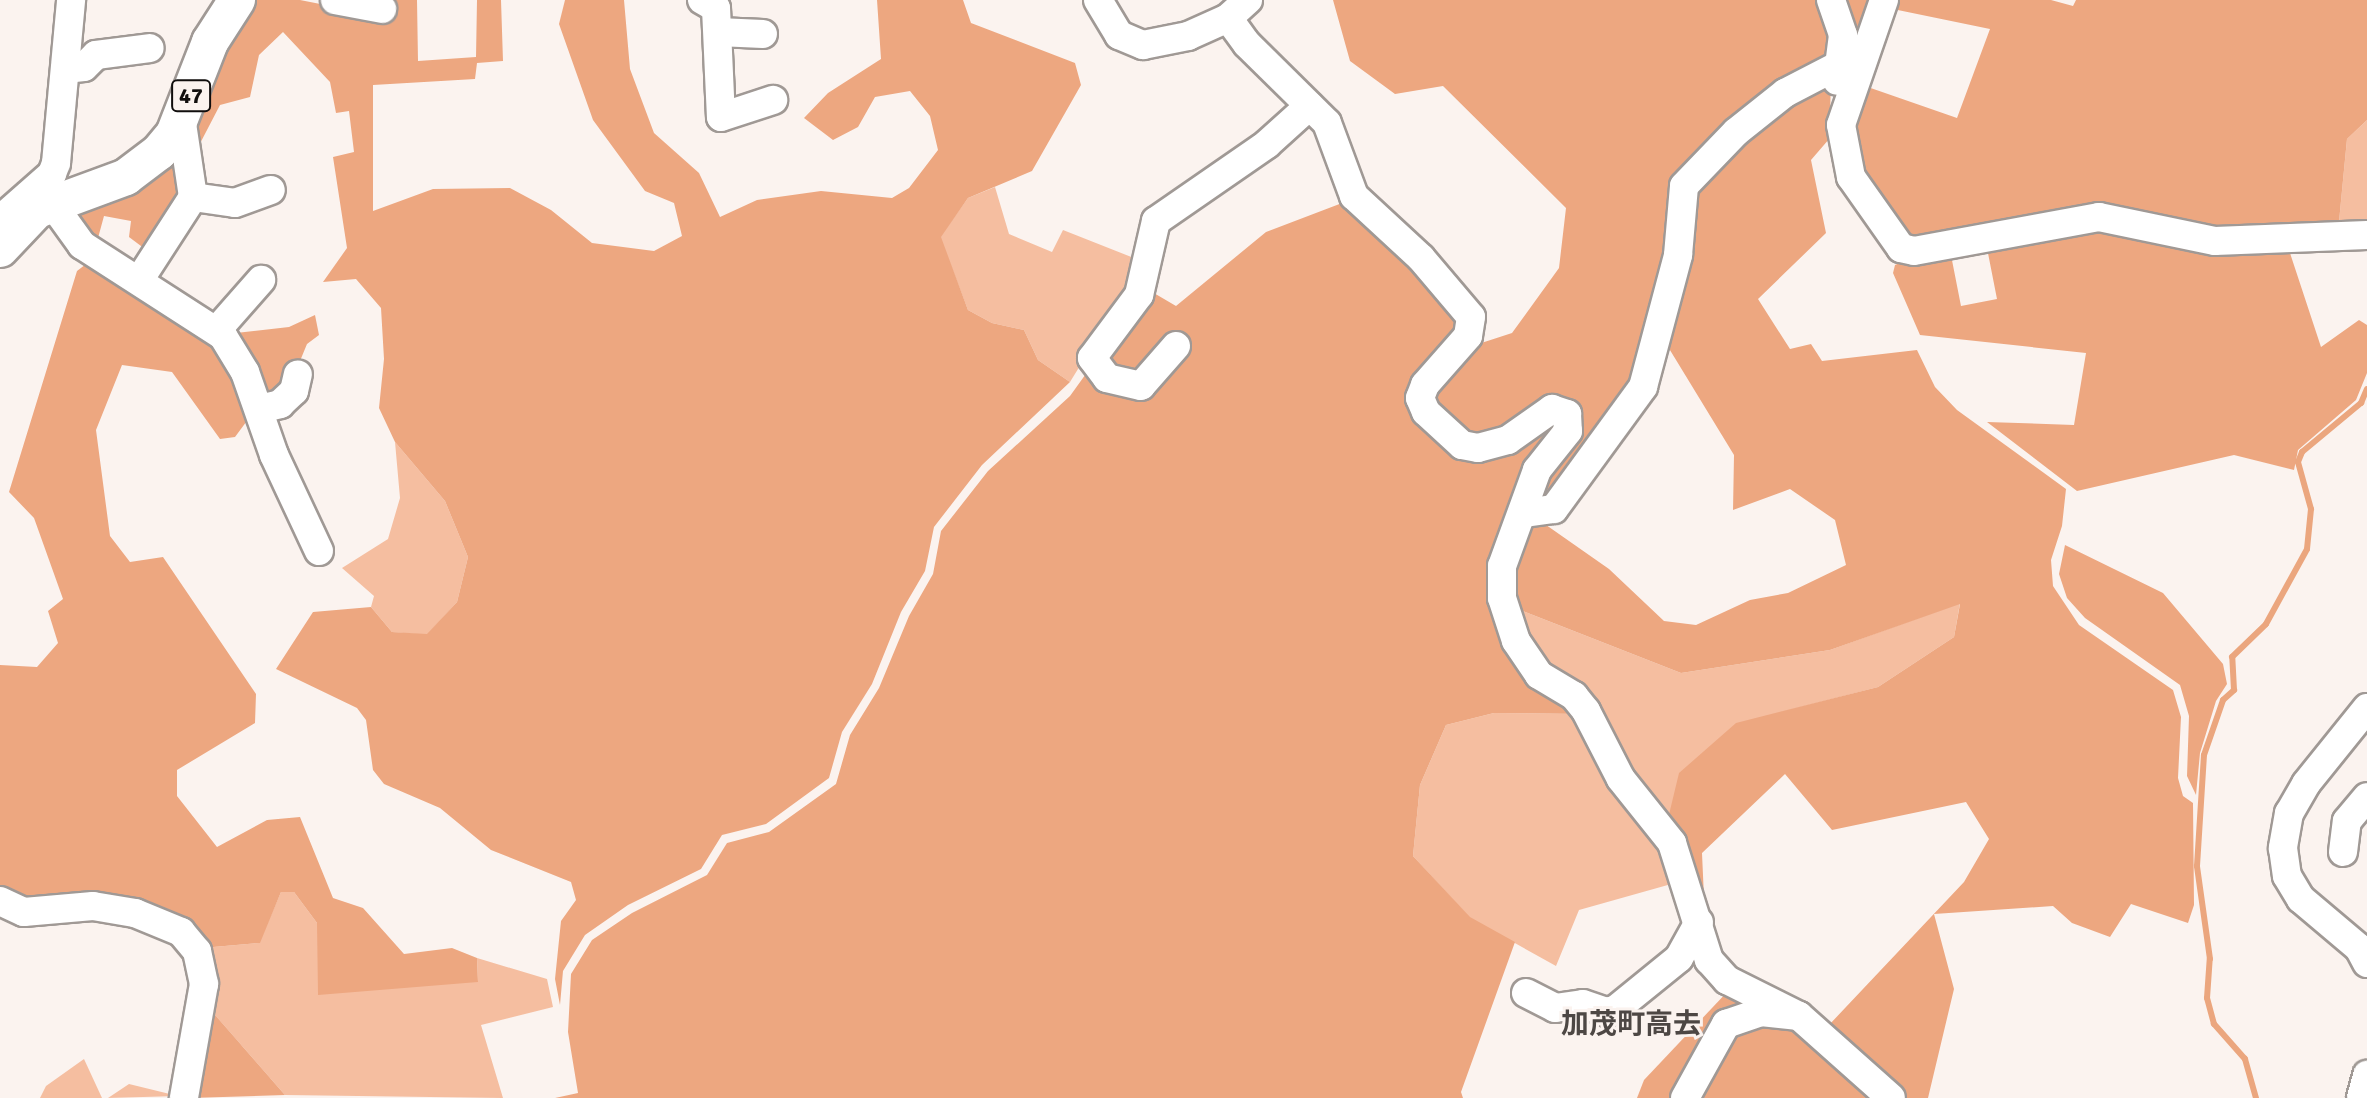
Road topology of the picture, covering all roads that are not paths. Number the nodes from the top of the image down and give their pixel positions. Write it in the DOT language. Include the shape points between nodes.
graph roads {
  1 [pos="71,0"];
  2 [pos="237,0"];
  3 [pos="335,0"];
  4 [pos="702,0"];
  5 [pos="1098,0"];
  6 [pos="1831,0"];
  7 [pos="1884,0"];
  8 [pos="382,9"];
  9 [pos="1238,9"];
  10 [pos="718,32"];
  11 [pos="763,34"];
  12 [pos="150,48"];
  13 [pos="1839,65"];
  14 [pos="65,69"];
  15 [pos="773,100"];
  16 [pos="1309,106"];
  17 [pos="181,117"];
  18 [pos="1841,125"];
  19 [pos="271,190"];
  20 [pos="193,197"];
  21 [pos="51,202"];
  22 [pos="0,227"];
  23 [pos="2367,235"];
  24 [pos="0,249"];
  25 [pos="140,279"];
  26 [pos="261,280"];
  27 [pos="217,330"];
  28 [pos="1176,346"];
  29 [pos="298,374"];
  30 [pos="259,409"];
  31 [pos="1525,513"];
  32 [pos="319,551"];
  33 [pos="2367,708"];
  34 [pos="2367,797"];
  35 [pos="2343,852"];
  36 [pos="0,901"];
  37 [pos="1699,922"];
  38 [pos="2367,963"];
  39 [pos="1526,993"];
  40 [pos="1799,1016"];
  41 [pos="184,1098"];
  42 [pos="1685,1098"];
  43 [pos="1891,1098"];
  1 -- 14 [label="street"];
  2 -- 17 [label="main road, 47" via="210,42"];
  3 -- 8 [label="street"];
  4 -- 10 [label="street" via="716,8"];
  5 -- 9 [label="street" via="1119,35 1136,45 1173,41"];
  6 -- 13 [label="street" via="1843,35"];
  7 -- 18 [label="street"];
  9 -- 16 [label="street"];
  10 -- 11 [label="street"];
  10 -- 15 [label="street" via="721,117"];
  12 -- 14 [label="street" via="96,55 84,67"];
  13 -- 18 [label="street" via="1836,109"];
  13 -- 31 [label="street" via="1785,93 1736,132 1684,186 1678,255 1643,387 1554,509"];
  14 -- 22 [label="street" via="52,174 3,217"];
  16 -- 28 [label="street" via="1267,144 1151,227 1139,295 1092,358 1107,378 1141,386"];
  16 -- 31 [label="street" via="1333,133 1354,196 1421,258 1471,317 1468,336 1425,385 1420,398 1426,412 1462,445 1478,448 1508,440 1552,409 1567,414 1568,431 1537,470"];
  17 -- 20 [label="street"];
  17 -- 21 [label="main road, 47" via="174,134 143,166"];
  18 -- 23 [label="street" via="1851,177 1901,248 1914,251 2099,217 2215,241"];
  19 -- 20 [label="street" via="235,203"];
  20 -- 25 [label="street"];
  21 -- 24 [label="main road, 47" via="13,231"];
  21 -- 25 [label="street" via="82,245"];
  25 -- 27 [label="street"];
  26 -- 27 [label="street"];
  27 -- 30 [label="street" via="239,358"];
  29 -- 30 [label="street" via="294,391 280,404"];
  30 -- 32 [label="street" via="274,455"];
  31 -- 37 [label="street" via="1500,577 1516,641 1539,675 1574,696 1586,711 1621,779 1679,856"];
  33 -- 38 [label="street" via="2306,784 2289,813 2283,848 2287,876 2301,899 2359,948"];
  34 -- 35 [label="street" via="2347,821"];
  36 -- 41 [label="street" via="24,912 93,906 135,913 181,932 197,951 204,984"];
  37 -- 39 [label="street" via="1679,958 1615,1010 1583,1004 1555,1008"];
  37 -- 40 [label="street" via="1709,960 1727,980"];
  40 -- 42 [label="street" via="1747,1013 1726,1024"];
  40 -- 43 [label="street"];
}
